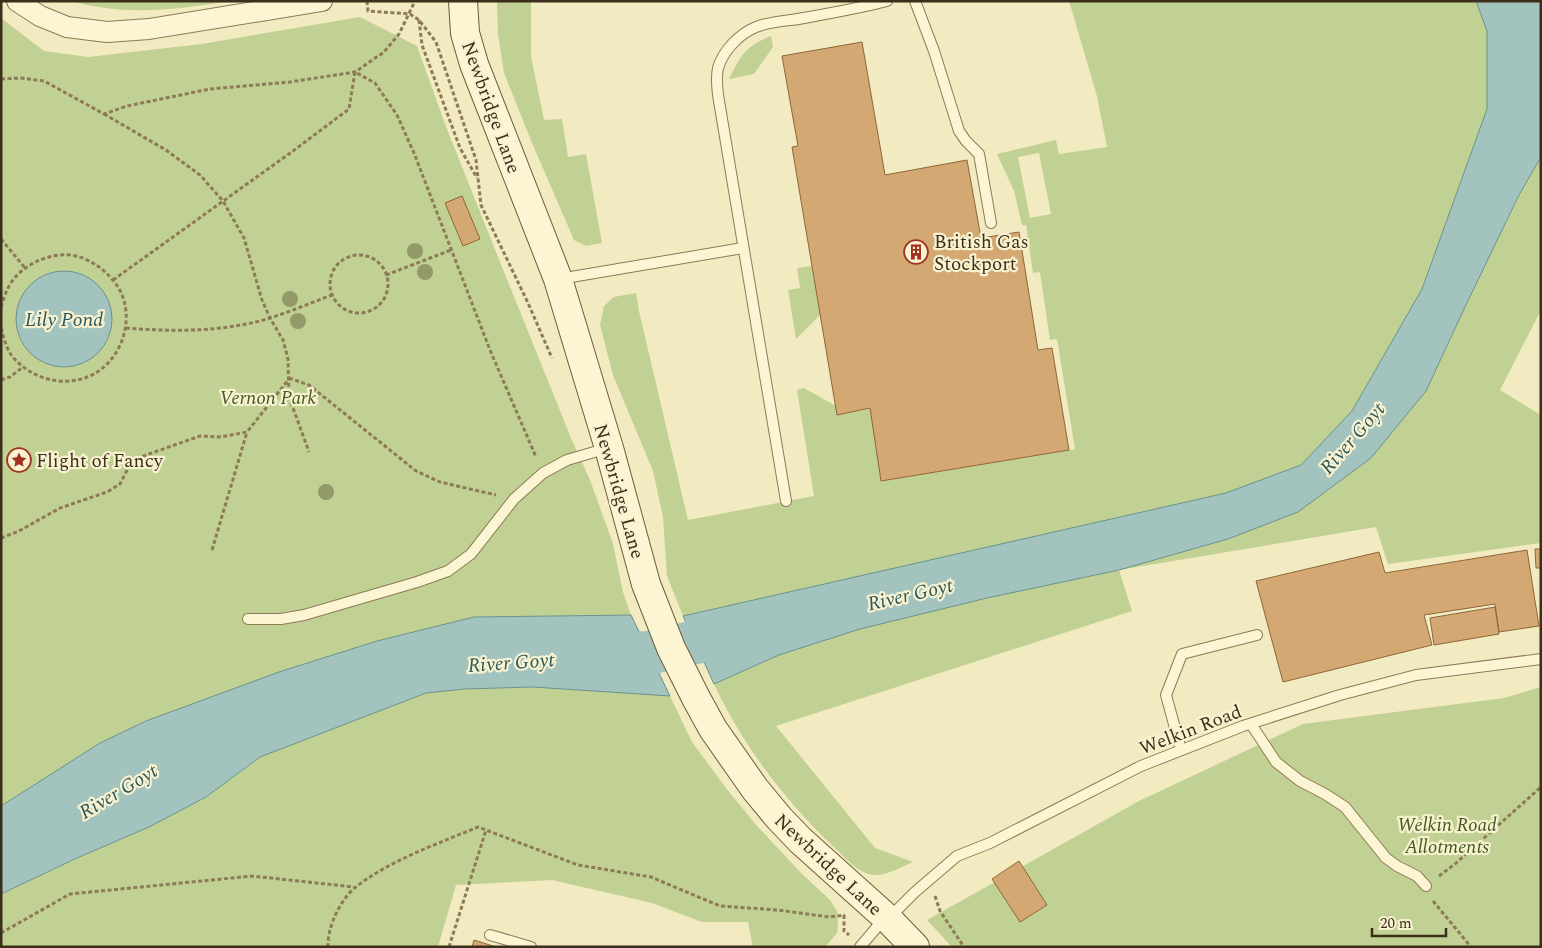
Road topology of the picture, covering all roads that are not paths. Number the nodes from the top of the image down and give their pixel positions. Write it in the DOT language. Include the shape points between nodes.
graph roads {
  1 [pos="17,1"];
  2 [pos="322,1"];
  3 [pos="463,1"];
  4 [pos="887,1"];
  5 [pos="915,1"];
  6 [pos="991,224"];
  7 [pos="743,248"];
  8 [pos="558,279"];
  9 [pos="608,448"];
  10 [pos="786,501"];
  11 [pos="248,619"];
  12 [pos="1257,635"];
  13 [pos="1541,659"];
  14 [pos="1251,724"];
  15 [pos="1181,750"];
  16 [pos="1426,886"];
  17 [pos="888,919"];
  18 [pos="490,934"];
  19 [pos="531,947"];
  20 [pos="860,947"];
  21 [pos="915,947"];
  1 -- 2 [label="street" via="66,27 107,32 149,29"];
  3 -- 8 [label="main road, Newbridge Lane" via="465,33 474,64"];
  4 -- 7 [label="lane" via="758,26 746,32 723,56 716,83"];
  5 -- 6 [label="lane" via="959,130 979,154"];
  7 -- 8 [label="lane"];
  7 -- 10 [label="lane"];
  8 -- 9 [label="main road, Newbridge Lane"];
  9 -- 11 [label="lane" via="567,460 543,473 514,499 471,554 448,570 304,615 281,620"];
  9 -- 17 [label="main road, Newbridge Lane" via="646,584 672,648 713,729 784,824"];
  12 -- 15 [label="lane" via="1182,654 1166,695"];
  13 -- 14 [label="lane, Welkin Road" via="1416,675"];
  14 -- 15 [label="lane, Welkin Road"];
  14 -- 16 [label="lane" via="1276,762 1300,781 1345,807 1386,858 1417,876"];
  15 -- 17 [label="lane, Welkin Road" via="1141,766 990,843 957,856"];
  17 -- 20 [label="lane, Welkin Road"];
  17 -- 21 [label="main road, Newbridge Lane"];
  18 -- 19 [label="lane"];
}
